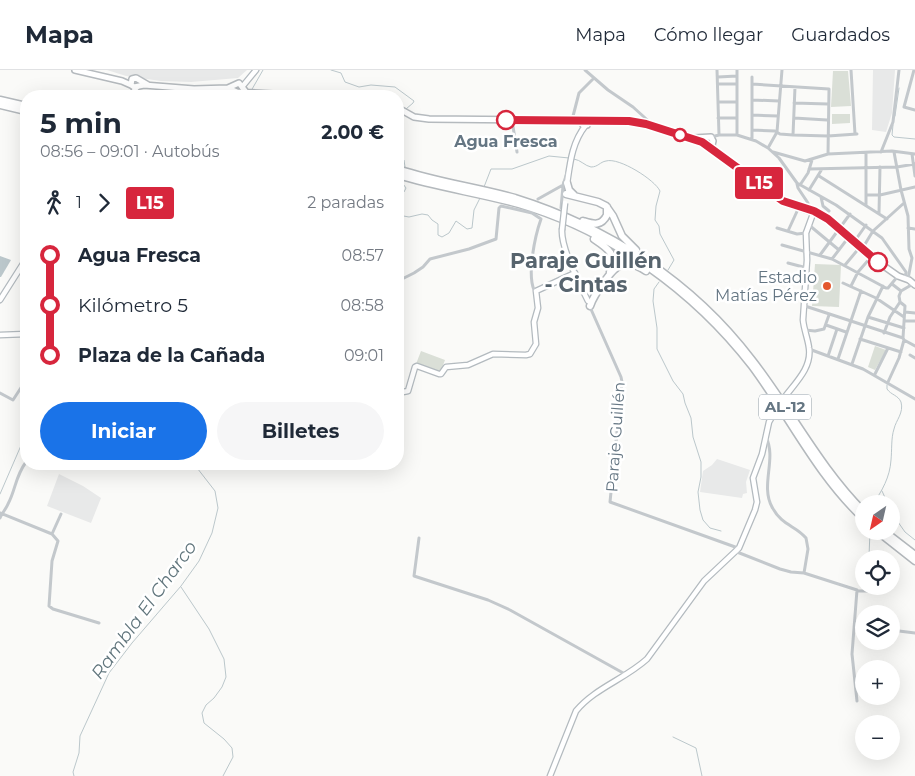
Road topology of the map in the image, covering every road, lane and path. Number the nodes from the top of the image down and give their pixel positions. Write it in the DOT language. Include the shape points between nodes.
graph roads {
  1 [pos="75,70"];
  2 [pos="256,70"];
  3 [pos="584,70"];
  4 [pos="717,70"];
  5 [pos="737,70"];
  6 [pos="782,70"];
  7 [pos="851,70"];
  8 [pos="899,70"];
  9 [pos="914,70"];
  10 [pos="737,76"];
  11 [pos="717,77"];
  12 [pos="752,77"];
  13 [pos="594,78"];
  14 [pos="135,84"];
  15 [pos="718,84"];
  16 [pos="737,84"];
  17 [pos="752,84"];
  18 [pos="781,86"];
  19 [pos="238,87"];
  20 [pos="795,87"];
  21 [pos="132,90"];
  22 [pos="242,90"];
  23 [pos="0,100"];
  24 [pos="752,100"];
  25 [pos="779,101"];
  26 [pos="718,102"];
  27 [pos="737,102"];
  28 [pos="794,103"];
  29 [pos="828,104"];
  30 [pos="0,105"];
  31 [pos="20,105"];
  32 [pos="20,110"];
  33 [pos="915,110"];
  34 [pos="404,111"];
  35 [pos="752,115"];
  36 [pos="778,116"];
  37 [pos="718,118"];
  38 [pos="737,118"];
  39 [pos="794,118"];
  40 [pos="512,120"];
  41 [pos="572,120"];
  42 [pos="827,120"];
  43 [pos="584,125"];
  44 [pos="655,127"];
  45 [pos="752,130"];
  46 [pos="777,132"];
  47 [pos="719,135"];
  48 [pos="737,135"];
  49 [pos="793,135"];
  50 [pos="828,136"];
  51 [pos="709,137"];
  52 [pos="692,138"];
  53 [pos="752,139"];
  54 [pos="709,146"];
  55 [pos="768,148"];
  56 [pos="517,152"];
  57 [pos="774,152"];
  58 [pos="881,152"];
  59 [pos="894,152"];
  60 [pos="866,153"];
  61 [pos="828,154"];
  62 [pos="913,154"];
  63 [pos="812,160"];
  64 [pos="914,164"];
  65 [pos="880,167"];
  66 [pos="897,167"];
  67 [pos="866,168"];
  68 [pos="809,169"];
  69 [pos="822,169"];
  70 [pos="404,171"];
  71 [pos="404,176"];
  72 [pos="819,176"];
  73 [pos="915,176"];
  74 [pos="565,184"];
  75 [pos="798,184"];
  76 [pos="915,187"];
  77 [pos="809,190"];
  78 [pos="901,190"];
  79 [pos="566,194"];
  80 [pos="867,195"];
  81 [pos="880,195"];
  82 [pos="575,196"];
  83 [pos="821,197"];
  84 [pos="538,199"];
  85 [pos="904,203"];
  86 [pos="563,205"];
  87 [pos="866,205"];
  88 [pos="606,206"];
  89 [pos="799,207"];
  90 [pos="806,209"];
  91 [pos="551,210"];
  92 [pos="814,211"];
  93 [pos="830,211"];
  94 [pos="879,213"];
  95 [pos="850,214"];
  96 [pos="557,218"];
  97 [pos="887,218"];
  98 [pos="809,225"];
  99 [pos="866,225"];
  100 [pos="777,228"];
  101 [pos="839,228"];
  102 [pos="908,228"];
  103 [pos="915,229"];
  104 [pos="788,231"];
  105 [pos="873,231"];
  106 [pos="806,233"];
  107 [pos="849,237"];
  108 [pos="829,242"];
  109 [pos="854,242"];
  110 [pos="782,245"];
  111 [pos="861,248"];
  112 [pos="909,249"];
  113 [pos="839,250"];
  114 [pos="807,251"];
  115 [pos="915,251"];
  116 [pos="820,255"];
  117 [pos="871,256"];
  118 [pos="832,259"];
  119 [pos="913,262"];
  120 [pos="788,263"];
  121 [pos="845,265"];
  122 [pos="20,268"];
  123 [pos="807,268"];
  124 [pos="858,272"];
  125 [pos="909,272"];
  126 [pos="575,273"];
  127 [pos="610,274"];
  128 [pos="915,274"];
  129 [pos="898,276"];
  130 [pos="404,278"];
  131 [pos="907,279"];
  132 [pos="676,282"];
  133 [pos="844,283"];
  134 [pos="892,284"];
  135 [pos="914,284"];
  136 [pos="851,286"];
  137 [pos="883,286"];
  138 [pos="536,291"];
  139 [pos="861,291"];
  140 [pos="901,291"];
  141 [pos="876,298"];
  142 [pos="0,299"];
  143 [pos="590,301"];
  144 [pos="900,302"];
  145 [pos="694,304"];
  146 [pos="805,306"];
  147 [pos="894,310"];
  148 [pos="905,312"];
  149 [pos="915,313"];
  150 [pos="830,315"];
  151 [pos="868,317"];
  152 [pos="904,319"];
  153 [pos="850,321"];
  154 [pos="915,321"];
  155 [pos="888,323"];
  156 [pos="826,325"];
  157 [pos="864,326"];
  158 [pos="904,328"];
  159 [pos="837,329"];
  160 [pos="804,330"];
  161 [pos="846,332"];
  162 [pos="884,333"];
  163 [pos="20,334"];
  164 [pos="0,335"];
  165 [pos="860,338"];
  166 [pos="904,339"];
  167 [pos="915,346"];
  168 [pos="809,348"];
  169 [pos="888,348"];
  170 [pos="901,352"];
  171 [pos="910,355"];
  172 [pos="828,356"];
  173 [pos="915,358"];
  174 [pos="838,359"];
  175 [pos="852,364"];
  176 [pos="875,374"];
  177 [pos="888,382"];
  178 [pos="20,389"];
  179 [pos="404,391"];
  180 [pos="0,393"];
  181 [pos="784,398"];
  182 [pos="915,399"];
  183 [pos="776,410"];
  184 [pos="766,437"];
  185 [pos="20,470"];
  186 [pos="855,502"];
  187 [pos="855,510"];
  188 [pos="1,513"];
  189 [pos="61,514"];
  190 [pos="0,518"];
  191 [pos="52,534"];
  192 [pos="419,538"];
  193 [pos="888,540"];
  194 [pos="896,540"];
  195 [pos="738,550"];
  196 [pos="915,555"];
  197 [pos="915,561"];
  198 [pos="804,573"];
  199 [pos="855,589"];
  200 [pos="99,623"];
  201 [pos="855,624"];
  202 [pos="900,631"];
  203 [pos="915,632"];
  204 [pos="625,674"];
  205 [pos="855,684"];
  206 [pos="550,776"];
  1 -- 14 [label="main road"];
  2 -- 19 [label="street"];
  3 -- 13 [label="street"];
  4 -- 11 [label="street"];
  5 -- 10 [label="street"];
  6 -- 18 [label="street"];
  7 -- 50 [label="street" via="856,134"];
  8 -- 58 [label="street" via="893,122"];
  9 -- 33 [label="street" via="904,106"];
  10 -- 11 [label="street"];
  10 -- 16 [label="street"];
  11 -- 15 [label="street"];
  12 -- 17 [label="street"];
  13 -- 41 [label="street" via="578,95"];
  13 -- 44 [label="street"];
  14 -- 19 [label="main road" via="190,89"];
  14 -- 21 [label="street"];
  15 -- 16 [label="street"];
  15 -- 26 [label="street"];
  16 -- 27 [label="street"];
  17 -- 18 [label="street"];
  17 -- 24 [label="street"];
  18 -- 20 [label="street"];
  18 -- 25 [label="street"];
  19 -- 22 [label="main road"];
  20 -- 28 [label="street"];
  20 -- 29 [label="street" via="829,88"];
  23 -- 31 [label="highway"];
  24 -- 25 [label="street"];
  24 -- 35 [label="street"];
  25 -- 36 [label="street"];
  26 -- 27 [label="street"];
  26 -- 37 [label="street"];
  27 -- 38 [label="street"];
  28 -- 29 [label="street"];
  28 -- 39 [label="street"];
  29 -- 42 [label="street"];
  30 -- 32 [label="highway"];
  34 -- 40 [label="main road" via="429,119"];
  35 -- 36 [label="street"];
  35 -- 45 [label="street"];
  36 -- 46 [label="street"];
  37 -- 38 [label="street"];
  37 -- 47 [label="street"];
  38 -- 48 [label="street"];
  39 -- 42 [label="street"];
  39 -- 49 [label="street"];
  40 -- 41 [label="main road"];
  40 -- 56 [label="street"];
  41 -- 43 [label="main road"];
  42 -- 50 [label="street"];
  43 -- 44 [label="main road" via="594,120 629,121"];
  43 -- 74 [label="street"];
  44 -- 52 [label="main road"];
  45 -- 46 [label="street"];
  45 -- 53 [label="street"];
  46 -- 49 [label="street"];
  46 -- 55 [label="street"];
  47 -- 48 [label="street"];
  47 -- 51 [label="street"];
  48 -- 53 [label="street"];
  49 -- 50 [label="street"];
  50 -- 61 [label="street"];
  51 -- 52 [label="main road"];
  51 -- 54 [label="main road" via="704,141"];
  51 -- 54 [label="main road" via="714,141"];
  52 -- 54 [label="main road"];
  53 -- 55 [label="street"];
  54 -- 89 [label="main road" via="779,198"];
  55 -- 57 [label="street"];
  57 -- 63 [label="street"];
  57 -- 75 [label="street"];
  58 -- 59 [label="street"];
  58 -- 60 [label="street"];
  59 -- 62 [label="street"];
  59 -- 66 [label="street"];
  60 -- 61 [label="street"];
  60 -- 67 [label="street"];
  61 -- 63 [label="street"];
  62 -- 64 [label="street"];
  63 -- 68 [label="street"];
  64 -- 66 [label="street"];
  64 -- 73 [label="street"];
  65 -- 66 [label="street"];
  65 -- 67 [label="street"];
  65 -- 81 [label="street"];
  66 -- 78 [label="street"];
  67 -- 69 [label="street"];
  67 -- 80 [label="street"];
  68 -- 69 [label="street"];
  68 -- 75 [label="street"];
  69 -- 72 [label="street"];
  70 -- 91 [label="highway, AL-12"];
  71 -- 96 [label="highway, AL-12" via="498,199"];
  72 -- 77 [label="street"];
  72 -- 87 [label="street"];
  74 -- 79 [label="street"];
  74 -- 82 [label="highway"];
  74 -- 84 [label="street"];
  74 -- 86 [label="street"];
  75 -- 77 [label="street"];
  75 -- 90 [label="street" via="808,204"];
  76 -- 78 [label="street"];
  77 -- 83 [label="street"];
  78 -- 81 [label="street"];
  78 -- 85 [label="street"];
  79 -- 82 [label="highway"];
  79 -- 86 [label="street"];
  80 -- 81 [label="street"];
  80 -- 87 [label="street"];
  81 -- 94 [label="street"];
  82 -- 86 [label="highway"];
  82 -- 88 [label="highway"];
  83 -- 93 [label="street" via="823,206"];
  83 -- 95 [label="street"];
  85 -- 97 [label="street"];
  85 -- 102 [label="street"];
  86 -- 126 [label="street, bridge" via="561,237"];
  87 -- 94 [label="street"];
  88 -- 91 [label="highway" via="605,220 597,225"];
  88 -- 132 [label="highway" via="626,241"];
  89 -- 90 [label="main road"];
  89 -- 104 [label="street"];
  90 -- 92 [label="main road"];
  91 -- 132 [label="highway, AL-12" via="612,239"];
  92 -- 98 [label="street"];
  92 -- 101 [label="main road"];
  94 -- 97 [label="street"];
  95 -- 99 [label="street"];
  95 -- 101 [label="street"];
  96 -- 127 [label="highway" via="608,249 613,261"];
  96 -- 145 [label="highway, AL-12" via="625,252"];
  97 -- 105 [label="street"];
  98 -- 106 [label="street"];
  98 -- 108 [label="street"];
  99 -- 105 [label="street"];
  99 -- 109 [label="street"];
  100 -- 104 [label="street"];
  101 -- 107 [label="main road"];
  101 -- 108 [label="street"];
  102 -- 103 [label="street"];
  102 -- 112 [label="street"];
  104 -- 106 [label="street"];
  105 -- 111 [label="street"];
  105 -- 131 [label="street" via="882,238 906,272"];
  106 -- 114 [label="street"];
  107 -- 109 [label="main road"];
  107 -- 113 [label="street"];
  108 -- 113 [label="street"];
  108 -- 116 [label="street"];
  109 -- 111 [label="main road"];
  110 -- 114 [label="street"];
  111 -- 117 [label="main road"];
  111 -- 121 [label="street"];
  112 -- 115 [label="street"];
  112 -- 119 [label="street"];
  113 -- 118 [label="street"];
  114 -- 116 [label="street"];
  114 -- 123 [label="street"];
  116 -- 118 [label="street"];
  117 -- 124 [label="street"];
  117 -- 129 [label="main road"];
  118 -- 121 [label="street"];
  119 -- 125 [label="street"];
  120 -- 123 [label="street"];
  121 -- 124 [label="street"];
  122 -- 142 [label="street"];
  123 -- 146 [label="street"];
  124 -- 136 [label="street"];
  124 -- 137 [label="street"];
  125 -- 128 [label="street"];
  125 -- 131 [label="street"];
  126 -- 138 [label="street"];
  126 -- 143 [label="street"];
  127 -- 143 [label="highway"];
  127 -- 145 [label="highway" via="619,265 635,264"];
  129 -- 131 [label="main road"];
  129 -- 134 [label="street"];
  130 -- 138 [label="street" via="430,260 496,240 501,206 532,213 541,219 532,270 532,285"];
  131 -- 135 [label="main road"];
  132 -- 186 [label="highway, AL-12" via="714,316 752,360 828,472"];
  133 -- 136 [label="street"];
  134 -- 137 [label="street" via="888,288"];
  134 -- 140 [label="street"];
  135 -- 140 [label="street"];
  136 -- 139 [label="street"];
  137 -- 141 [label="street"];
  138 -- 179 [label="street" via="536,344 530,354 493,354 468,366 446,367 442,374 417,366 408,390"];
  139 -- 141 [label="street"];
  139 -- 153 [label="street"];
  140 -- 144 [label="street"];
  141 -- 147 [label="street"];
  141 -- 151 [label="street"];
  143 -- 195 [label="street, Paraje Guillén" via="622,382 610,502"];
  144 -- 147 [label="street"];
  144 -- 148 [label="street" via="905,306"];
  145 -- 187 [label="highway, AL-12" via="751,366 819,467"];
  146 -- 150 [label="street"];
  146 -- 160 [label="street"];
  147 -- 152 [label="street"];
  147 -- 155 [label="street"];
  148 -- 149 [label="street"];
  148 -- 152 [label="street"];
  150 -- 153 [label="street"];
  150 -- 156 [label="street"];
  151 -- 155 [label="street"];
  151 -- 157 [label="street"];
  152 -- 154 [label="street"];
  152 -- 158 [label="street"];
  153 -- 157 [label="street"];
  153 -- 161 [label="street"];
  155 -- 158 [label="street"];
  155 -- 162 [label="street"];
  156 -- 159 [label="street"];
  156 -- 160 [label="street" via="815,331"];
  157 -- 162 [label="street"];
  157 -- 165 [label="street"];
  158 -- 166 [label="street"];
  159 -- 161 [label="street"];
  159 -- 172 [label="street"];
  160 -- 168 [label="street"];
  161 -- 174 [label="street"];
  162 -- 166 [label="street"];
  163 -- 164 [label="street"];
  165 -- 169 [label="street"];
  165 -- 175 [label="street"];
  166 -- 167 [label="street"];
  166 -- 170 [label="street"];
  168 -- 172 [label="street"];
  168 -- 181 [label="street" via="807,367"];
  169 -- 170 [label="street"];
  169 -- 176 [label="street"];
  170 -- 177 [label="street"];
  171 -- 173 [label="street"];
  172 -- 174 [label="street"];
  174 -- 175 [label="street"];
  175 -- 176 [label="street"];
  176 -- 177 [label="street"];
  177 -- 182 [label="street"];
  178 -- 180 [label="street" via="13,400"];
  183 -- 184 [label="street"];
  184 -- 195 [label="street" via="752,478 757,502"];
  184 -- 198 [label="street" via="769,447 769,501 778,517 806,538 808,549"];
  185 -- 188 [label="street" via="9,503"];
  188 -- 190 [label="street"];
  188 -- 191 [label="street"];
  189 -- 191 [label="street"];
  191 -- 200 [label="street" via="58,541 52,561 49,606"];
  192 -- 204 [label="street" via="414,576 510,610"];
  193 -- 197 [label="highway"];
  194 -- 196 [label="highway"];
  195 -- 198 [label="street" via="780,569"];
  195 -- 204 [label="street" via="704,581 647,659"];
  198 -- 199 [label="street"];
  201 -- 205 [label="street" via="852,660"];
  202 -- 203 [label="street"];
  204 -- 206 [label="street" via="582,703 576,711"];
}
